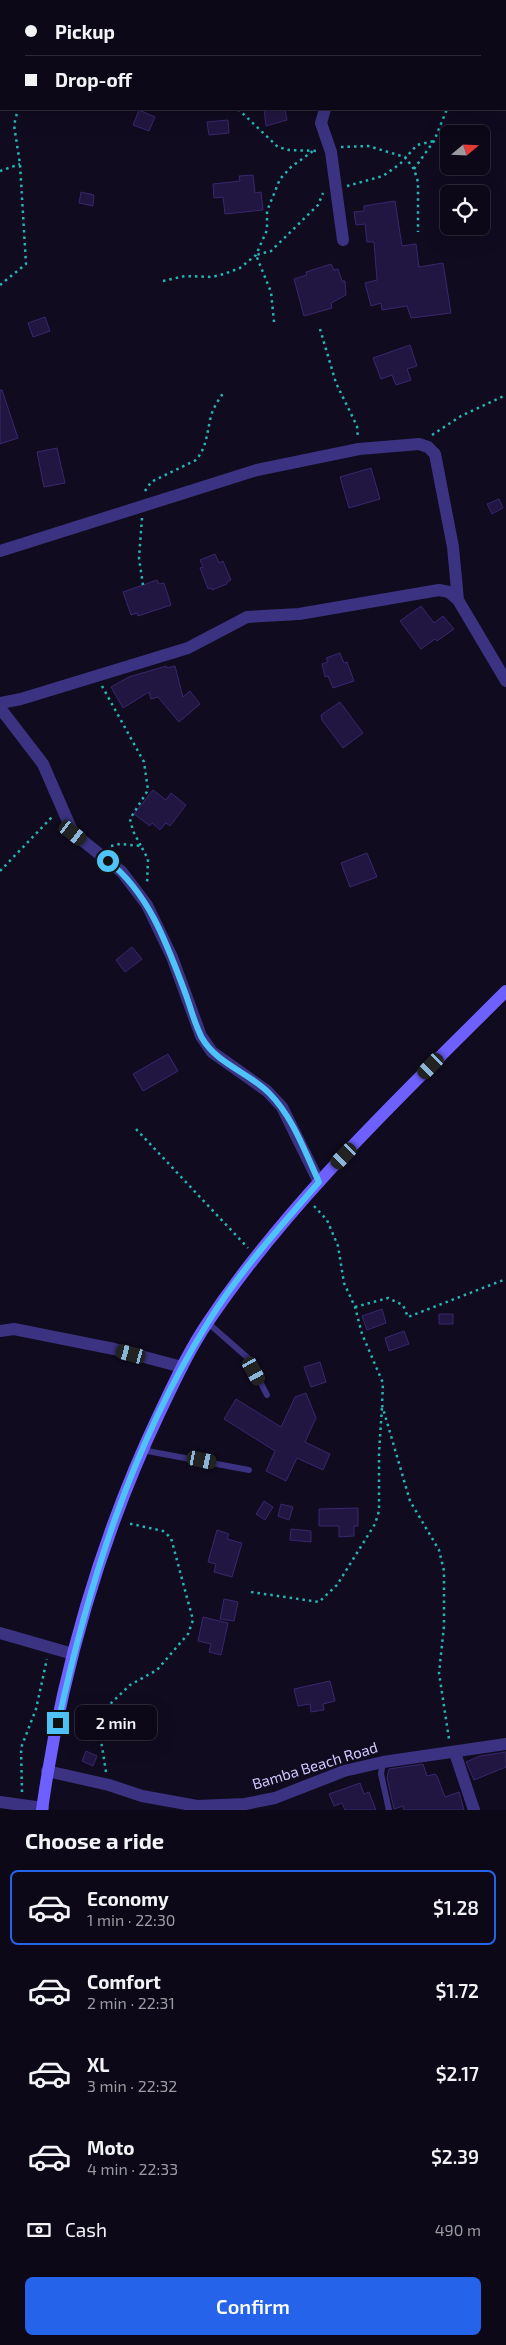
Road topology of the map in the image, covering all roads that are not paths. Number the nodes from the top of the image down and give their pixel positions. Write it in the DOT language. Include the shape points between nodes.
graph roads {
  1 [pos="324,110"];
  2 [pos="343,240"];
  3 [pos="0,551"];
  4 [pos="458,600"];
  5 [pos="506,681"];
  6 [pos="0,703"];
  7 [pos="0,708"];
  8 [pos="506,991"];
  9 [pos="319,1182"];
  10 [pos="208,1323"];
  11 [pos="0,1331"];
  12 [pos="182,1367"];
  13 [pos="267,1395"];
  14 [pos="142,1450"];
  15 [pos="249,1470"];
  16 [pos="0,1633"];
  17 [pos="73,1654"];
  18 [pos="506,1744"];
  19 [pos="453,1753"];
  20 [pos="383,1762"];
  21 [pos="47,1771"];
  22 [pos="0,1802"];
  23 [pos="42,1809"];
  24 [pos="390,1810"];
  25 [pos="474,1810"];
  1 -- 2 [label="street" via="321,123 330,148"];
  3 -- 4 [label="street" via="257,470 359,449 419,444 435,454 453,547"];
  4 -- 5 [label="street"];
  4 -- 6 [label="street" via="449,592 439,590 299,614 247,617 188,648"];
  7 -- 9 [label="street" via="42,764 73,833 122,872 147,905 172,957 201,1036 212,1052 267,1091 282,1108"];
  8 -- 9 [label="main road"];
  9 -- 10 [label="main road" via="256,1256"];
  10 -- 12 [label="main road"];
  10 -- 13 [label="lane" via="248,1358"];
  11 -- 12 [label="street" via="14,1329 105,1347"];
  12 -- 14 [label="main road"];
  14 -- 15 [label="lane"];
  14 -- 17 [label="main road" via="116,1519"];
  16 -- 17 [label="street"];
  17 -- 21 [label="main road"];
  18 -- 19 [label="street, Bamba Beach Road"];
  19 -- 20 [label="street, Bamba Beach Road"];
  19 -- 25 [label="street"];
  20 -- 21 [label="street, Bamba Beach Road" via="344,1771 275,1798 245,1804 197,1806 142,1796"];
  20 -- 24 [label="lane" via="381,1774"];
  21 -- 23 [label="main road"];
  22 -- 23 [label="street"];
}
